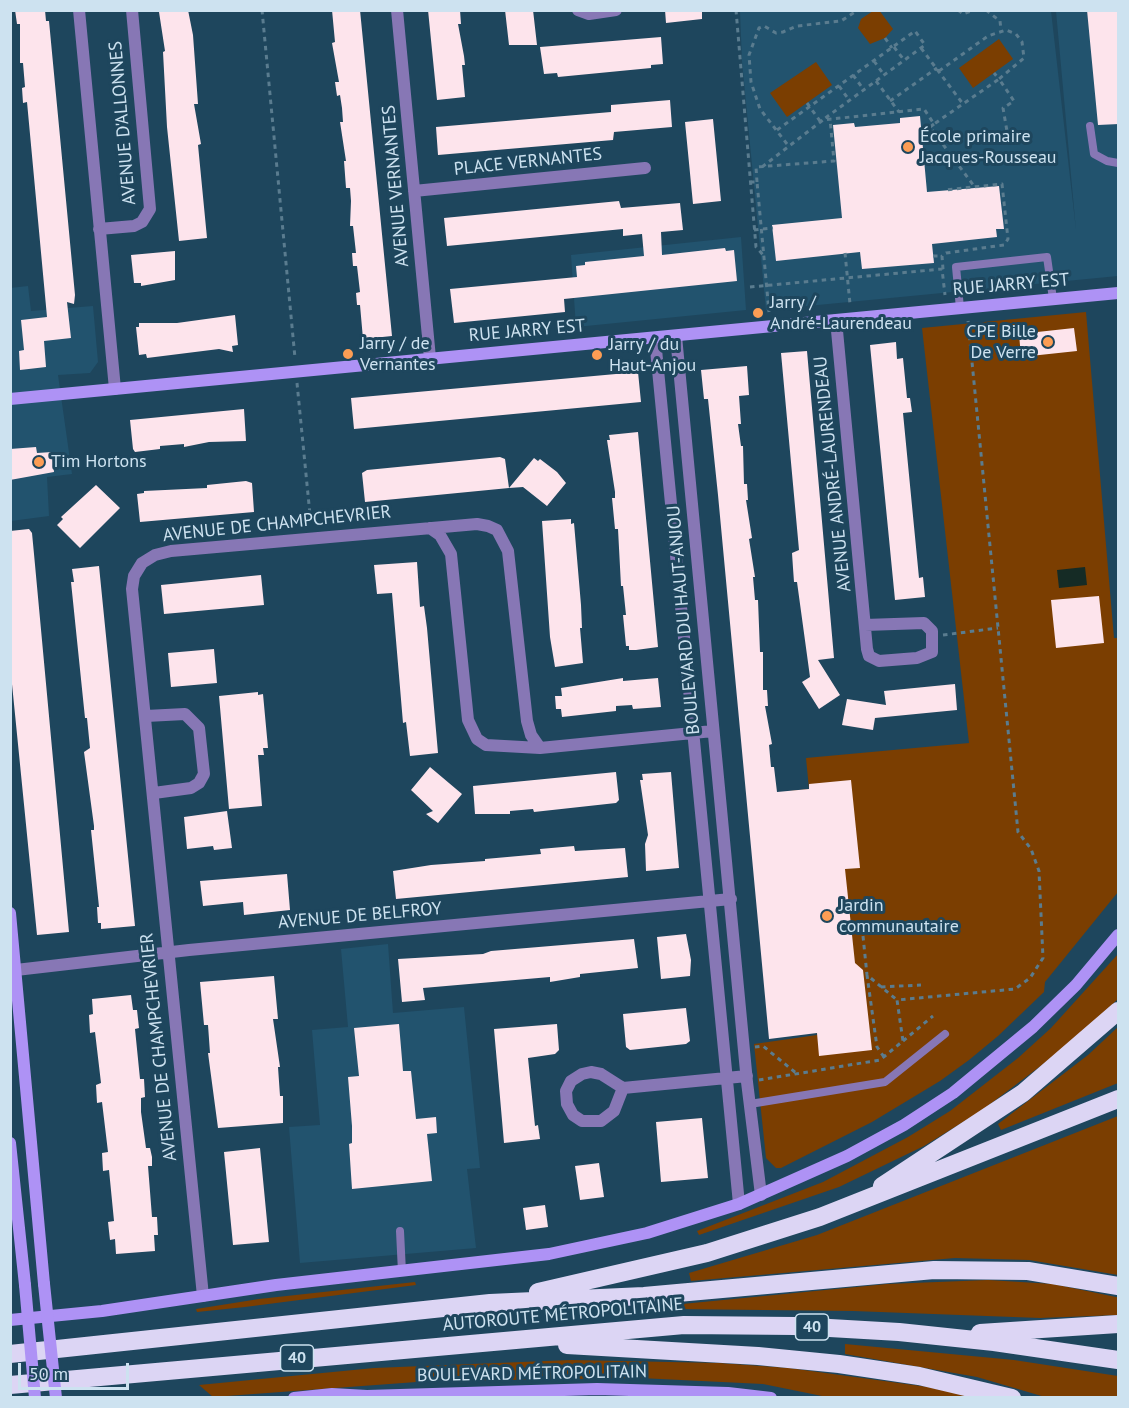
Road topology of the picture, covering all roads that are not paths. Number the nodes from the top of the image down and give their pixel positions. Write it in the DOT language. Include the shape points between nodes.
graph roads {
  1 [pos="79,10"];
  2 [pos="132,10"];
  3 [pos="397,10"];
  4 [pos="578,10"];
  5 [pos="616,10"];
  6 [pos="1090,126"];
  7 [pos="1119,163"];
  8 [pos="645,168"];
  9 [pos="414,191"];
  10 [pos="99,229"];
  11 [pos="1119,293"];
  12 [pos="1053,299"];
  13 [pos="960,308"];
  14 [pos="836,320"];
  15 [pos="676,336"];
  16 [pos="655,339"];
  17 [pos="430,358"];
  18 [pos="115,389"];
  19 [pos="10,399"];
  20 [pos="430,528"];
  21 [pos="865,625"];
  22 [pos="146,716"];
  23 [pos="713,732"];
  24 [pos="692,734"];
  25 [pos="540,748"];
  26 [pos="154,793"];
  27 [pos="730,899"];
  28 [pos="708,901"];
  29 [pos="10,913"];
  30 [pos="1119,935"];
  31 [pos="168,954"];
  32 [pos="16,970"];
  33 [pos="1119,1011"];
  34 [pos="945,1034"];
  35 [pos="726,1078"];
  36 [pos="747,1079"];
  37 [pos="622,1089"];
  38 [pos="1119,1099"];
  39 [pos="750,1104"];
  40 [pos="10,1143"];
  41 [pos="761,1195"];
  42 [pos="740,1204"];
  43 [pos="852,1205"];
  44 [pos="399,1231"];
  45 [pos="402,1272"];
  46 [pos="1119,1286"];
  47 [pos="203,1296"];
  48 [pos="490,1302"];
  49 [pos="10,1320"];
  50 [pos="1119,1324"];
  51 [pos="940,1335"];
  52 [pos="508,1341"];
  53 [pos="10,1354"];
  54 [pos="1119,1360"];
  55 [pos="10,1385"];
  56 [pos="483,1394"];
  57 [pos="725,1395"];
  58 [pos="367,1397"];
  59 [pos="35,1398"];
  60 [pos="56,1398"];
  61 [pos="294,1398"];
  62 [pos="771,1398"];
  63 [pos="1012,1398"];
  1 -- 10 [label="street, AVENUE D'ALLONNES"];
  2 -- 10 [label="street, AVENUE D'ALLONNES" via="150,209 142,222 134,226"];
  3 -- 9 [label="street, AVENUE VERNANTES"];
  4 -- 5 [label="street" via="599,14"];
  6 -- 7 [label="lane" via="1095,154"];
  8 -- 9 [label="street, PLACE VERNANTES"];
  9 -- 17 [label="street, AVENUE VERNANTES"];
  10 -- 18 [label="street, AVENUE D'ALLONNES"];
  11 -- 12 [label="street, RUE JARRY EST"];
  12 -- 13 [label="street, RUE JARRY EST"];
  12 -- 13 [label="lane" via="1047,257 956,267"];
  13 -- 14 [label="street, RUE JARRY EST"];
  14 -- 15 [label="street, RUE JARRY EST"];
  14 -- 21 [label="street, AVENUE ANDRÉ-LAURENDEAU"];
  15 -- 16 [label="street, RUE JARRY EST"];
  15 -- 23 [label="street, BOULEVARD DU HAUT-ANJOU"];
  16 -- 17 [label="street, RUE JARRY EST"];
  16 -- 24 [label="street, BOULEVARD DU HAUT-ANJOU"];
  17 -- 18 [label="street, RUE JARRY EST"];
  18 -- 19 [label="street, RUE JARRY EST"];
  20 -- 22 [label="street, AVENUE DE CHAMPCHEVRIER" via="171,552 142,563 132,589"];
  20 -- 25 [label="street" via="440,535 451,554 470,730 486,745"];
  20 -- 25 [label="street, AVENUE DE CHAMPCHEVRIER" via="477,524 497,530 504,540 527,721"];
  21 -- 21 [label="street, AVENUE ANDRÉ-LAURENDEAU" via="869,656 879,661 928,655 934,645 929,626 920,621"];
  22 -- 26 [label="street, AVENUE DE CHAMPCHEVRIER"];
  22 -- 26 [label="street" via="185,714 199,728 204,774 191,789"];
  23 -- 24 [label="street"];
  23 -- 27 [label="street, BOULEVARD DU HAUT-ANJOU"];
  24 -- 25 [label="street"];
  24 -- 28 [label="street, BOULEVARD DU HAUT-ANJOU"];
  26 -- 31 [label="street, AVENUE DE CHAMPCHEVRIER"];
  27 -- 28 [label="street"];
  27 -- 36 [label="street, BOULEVARD DU HAUT-ANJOU"];
  28 -- 31 [label="street, AVENUE DE BELFROY"];
  28 -- 35 [label="street, BOULEVARD DU HAUT-ANJOU"];
  29 -- 32 [label="street"];
  30 -- 41 [label="street" via="1033,1027 953,1093 847,1156"];
  31 -- 32 [label="street, AVENUE DE BELFROY"];
  31 -- 47 [label="street, AVENUE DE CHAMPCHEVRIER"];
  32 -- 60 [label="street, bridge"];
  33 -- 43 [label="highway" via="1023,1093"];
  34 -- 39 [label="lane" via="885,1082"];
  35 -- 36 [label="street"];
  35 -- 37 [label="street"];
  35 -- 42 [label="street, BOULEVARD DU HAUT-ANJOU"];
  36 -- 39 [label="street, BOULEVARD DU HAUT-ANJOU"];
  37 -- 37 [label="street" via="601,1074 582,1074 571,1081 566,1091 567,1104 582,1121 601,1121 614,1111"];
  38 -- 43 [label="highway, AUTOROUTE MÉTROPOLITAINE"];
  39 -- 41 [label="street, BOULEVARD DU HAUT-ANJOU"];
  40 -- 59 [label="street, bridge"];
  41 -- 42 [label="street"];
  42 -- 45 [label="street" via="597,1245"];
  43 -- 48 [label="highway, AUTOROUTE MÉTROPOLITAINE" via="707,1252"];
  44 -- 45 [label="lane"];
  45 -- 47 [label="street"];
  46 -- 48 [label="highway" via="1028,1271 943,1269 644,1296"];
  47 -- 49 [label="street"];
  48 -- 53 [label="highway"];
  50 -- 51 [label="highway"];
  51 -- 52 [label="highway, AUTOROUTE MÉTROPOLITAINE / 40" via="829,1327 704,1325"];
  51 -- 54 [label="highway, AUTOROUTE MÉTROPOLITAINE / 40"];
  52 -- 55 [label="highway, AUTOROUTE MÉTROPOLITAINE / 40"];
  52 -- 63 [label="highway" via="807,1360 919,1376"];
  56 -- 57 [label="street, BOULEVARD MÉTROPOLITAIN" via="637,1389"];
  56 -- 58 [label="street, BOULEVARD MÉTROPOLITAIN"];
  57 -- 62 [label="street, BOULEVARD MÉTROPOLITAIN"];
  58 -- 61 [label="street, BOULEVARD MÉTROPOLITAIN" via="332,1394"];
}
